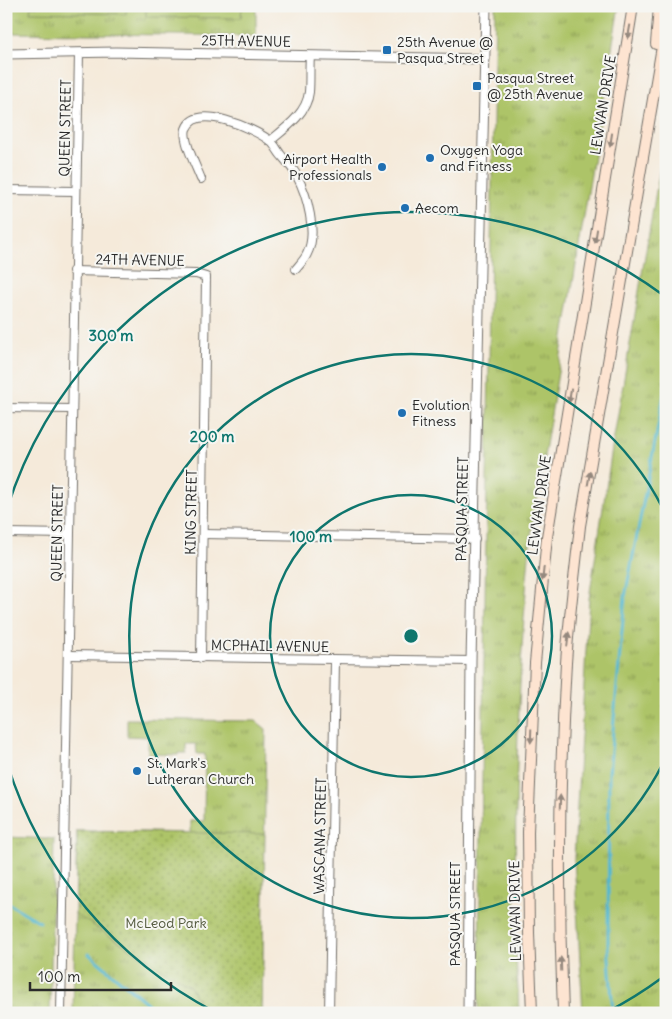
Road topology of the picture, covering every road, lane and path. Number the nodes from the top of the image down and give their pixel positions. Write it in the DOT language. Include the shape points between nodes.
graph roads {
  1 [pos="486,6"];
  2 [pos="633,6"];
  3 [pos="659,6"];
  4 [pos="666,23"];
  5 [pos="79,53"];
  6 [pos="6,54"];
  7 [pos="310,56"];
  8 [pos="485,59"];
  9 [pos="650,114"];
  10 [pos="270,141"];
  11 [pos="201,179"];
  12 [pos="6,190"];
  13 [pos="76,191"];
  14 [pos="296,269"];
  15 [pos="74,271"];
  16 [pos="206,277"];
  17 [pos="6,408"];
  18 [pos="71,410"];
  19 [pos="6,533"];
  20 [pos="69,534"];
  21 [pos="203,534"];
  22 [pos="475,539"];
  23 [pos="69,655"];
  24 [pos="202,658"];
  25 [pos="335,660"];
  26 [pos="471,662"];
  27 [pos="61,1013"];
  28 [pos="329,1013"];
  29 [pos="468,1013"];
  30 [pos="532,1013"];
  31 [pos="563,1013"];
  1 -- 8 [label="street, PASQUA STREET"];
  2 -- 30 [label="main road, LEWVAN DRIVE, one-way" via="547,537 535,663 528,832"];
  3 -- 9 [label="main road"];
  4 -- 9 [label="main road"];
  5 -- 6 [label="street, 25TH AVENUE"];
  5 -- 7 [label="street, 25TH AVENUE"];
  5 -- 13 [label="street, QUEEN STREET"];
  7 -- 8 [label="street, 25TH AVENUE"];
  7 -- 10 [label="street" via="306,105 290,125"];
  8 -- 22 [label="street, PASQUA STREET"];
  31 -- 9 [label="main road, one-way" via="559,833 566,660 580,526"];
  10 -- 11 [label="street" via="240,124 220,118 194,120 186,128 186,139"];
  10 -- 14 [label="street" via="297,175 311,220 308,253"];
  12 -- 13 [label="street"];
  13 -- 15 [label="street, QUEEN STREET"];
  15 -- 16 [label="street, 24TH AVENUE" via="196,274"];
  15 -- 18 [label="street, QUEEN STREET"];
  16 -- 21 [label="street, KING STREET"];
  17 -- 18 [label="street"];
  18 -- 20 [label="street, QUEEN STREET"];
  19 -- 20 [label="street"];
  20 -- 23 [label="street, QUEEN STREET"];
  21 -- 22 [label="street"];
  21 -- 24 [label="street, KING STREET"];
  22 -- 26 [label="street, PASQUA STREET"];
  23 -- 24 [label="street, MCPHAIL AVENUE"];
  23 -- 27 [label="street, QUEEN STREET"];
  24 -- 25 [label="street, MCPHAIL AVENUE"];
  25 -- 26 [label="street, MCPHAIL AVENUE"];
  25 -- 28 [label="street, WASCANA STREET"];
  26 -- 29 [label="street, PASQUA STREET"];
}
